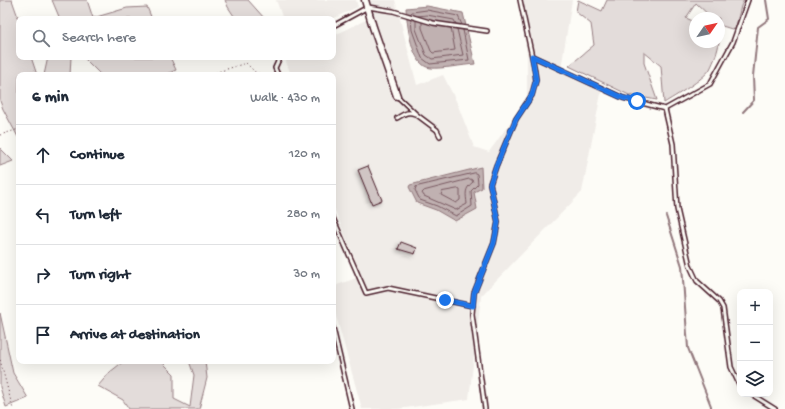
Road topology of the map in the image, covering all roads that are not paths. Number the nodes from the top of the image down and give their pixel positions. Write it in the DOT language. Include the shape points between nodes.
graph roads {
  1 [pos="365,0"];
  2 [pos="520,0"];
  3 [pos="748,0"];
  4 [pos="368,7"];
  5 [pos="336,24"];
  6 [pos="487,31"];
  7 [pos="532,56"];
  8 [pos="279,60"];
  9 [pos="277,72"];
  10 [pos="397,96"];
  11 [pos="665,108"];
  12 [pos="417,115"];
  13 [pos="397,118"];
  14 [pos="440,136"];
  15 [pos="336,225"];
  16 [pos="473,306"];
  17 [pos="336,341"];
  18 [pos="737,380"];
  19 [pos="756,397"];
  20 [pos="352,409"];
  21 [pos="485,409"];
  22 [pos="775,409"];
  1 -- 4 [label="street"];
  2 -- 7 [label="lane"];
  3 -- 11 [label="lane" via="733,42 710,84"];
  4 -- 5 [label="lane"];
  4 -- 6 [label="lane" via="393,11 433,23"];
  4 -- 10 [label="street" via="372,27"];
  7 -- 11 [label="lane" via="623,98"];
  7 -- 16 [label="lane" via="536,80 532,95 516,119 490,184 498,222 494,243 474,293"];
  8 -- 9 [label="lane" via="275,68"];
  10 -- 12 [label="lane"];
  11 -- 18 [label="lane" via="673,144 676,209 690,266 697,281 723,308 731,367"];
  12 -- 13 [label="lane" via="410,112"];
  12 -- 14 [label="lane" via="437,130"];
  15 -- 16 [label="lane" via="366,294 388,288"];
  16 -- 21 [label="lane"];
  17 -- 20 [label="lane"];
  19 -- 22 [label="lane"];
}
